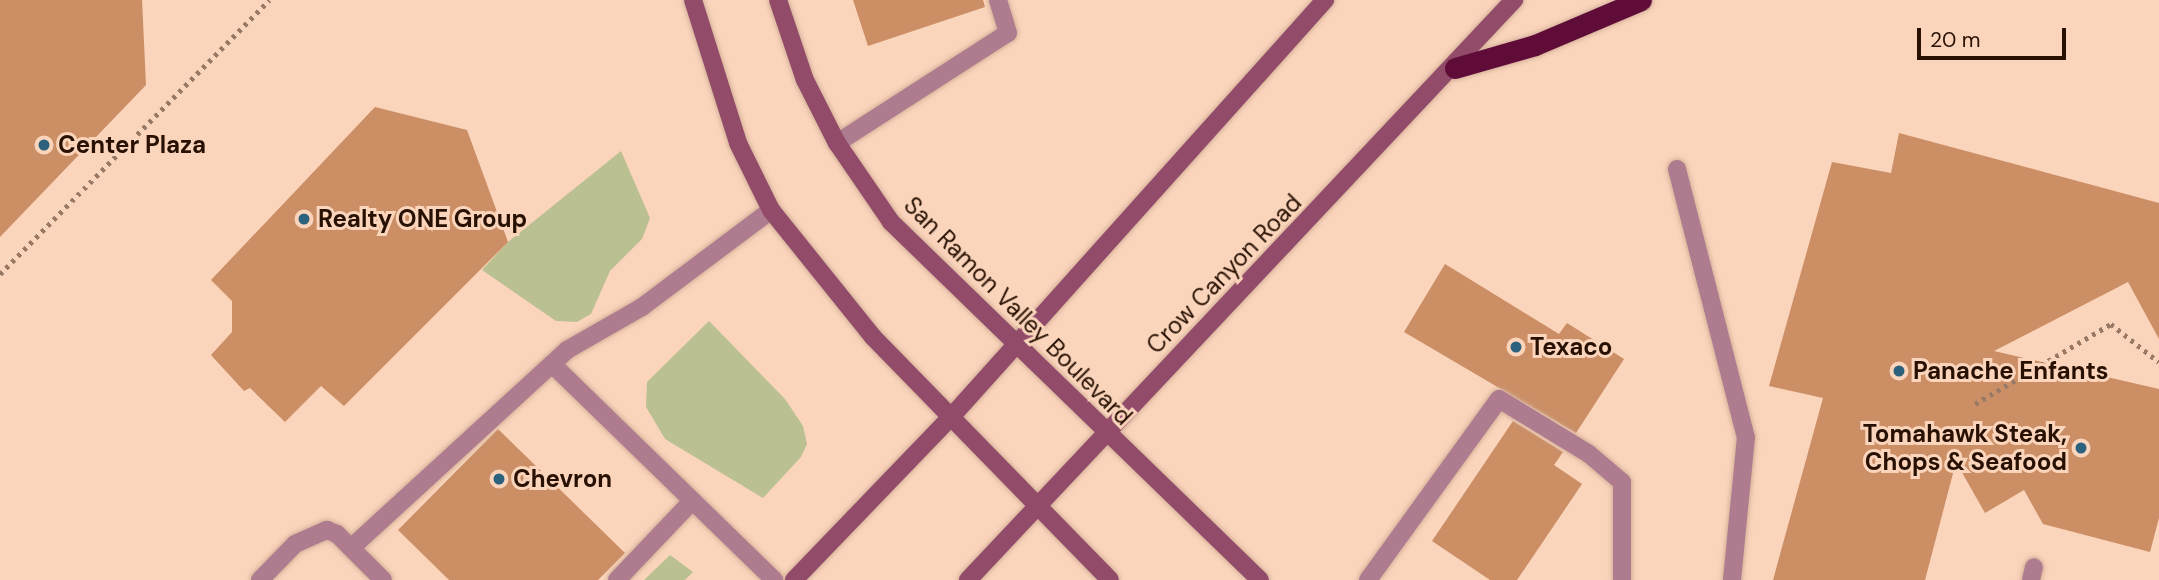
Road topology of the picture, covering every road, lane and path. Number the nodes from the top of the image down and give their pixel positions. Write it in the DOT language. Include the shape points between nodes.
graph roads {
  1 [pos="269,0"];
  2 [pos="693,0"];
  3 [pos="778,0"];
  4 [pos="998,0"];
  5 [pos="1325,0"];
  6 [pos="1514,0"];
  7 [pos="1642,0"];
  8 [pos="1455,68"];
  9 [pos="837,144"];
  10 [pos="1677,169"];
  11 [pos="771,210"];
  12 [pos="0,274"];
  13 [pos="1018,342"];
  14 [pos="2159,362"];
  15 [pos="552,363"];
  16 [pos="1975,404"];
  17 [pos="952,416"];
  18 [pos="1106,435"];
  19 [pos="692,501"];
  20 [pos="1039,508"];
  21 [pos="351,548"];
  22 [pos="260,580"];
  23 [pos="383,580"];
  24 [pos="617,580"];
  25 [pos="774,580"];
  26 [pos="794,580"];
  27 [pos="968,580"];
  28 [pos="1110,580"];
  29 [pos="1261,580"];
  30 [pos="1368,580"];
  31 [pos="1622,580"];
  32 [pos="1732,580"];
  1 -- 12 [label="path"];
  2 -- 11 [label="main road" via="738,143"];
  3 -- 9 [label="main road, San Ramon Valley Boulevard" via="805,80"];
  4 -- 9 [label="lane" via="1008,33"];
  5 -- 13 [label="main road"];
  6 -- 8 [label="main road, Crow Canyon Road"];
  7 -- 8 [label="highway" via="1535,45"];
  8 -- 18 [label="main road, Crow Canyon Road"];
  9 -- 13 [label="main road, San Ramon Valley Boulevard" via="891,222"];
  10 -- 32 [label="lane" via="1745,437"];
  11 -- 15 [label="lane" via="642,307"];
  11 -- 17 [label="main road" via="873,337"];
  13 -- 17 [label="main road"];
  13 -- 18 [label="main road, San Ramon Valley Boulevard"];
  14 -- 16 [label="path" via="2111,324"];
  15 -- 19 [label="lane"];
  15 -- 21 [label="lane"];
  17 -- 20 [label="main road"];
  17 -- 26 [label="main road"];
  18 -- 20 [label="main road, Crow Canyon Road"];
  18 -- 29 [label="main road, San Ramon Valley Boulevard"];
  19 -- 24 [label="lane"];
  19 -- 25 [label="lane"];
  20 -- 27 [label="main road, Crow Canyon Road"];
  20 -- 28 [label="main road"];
  21 -- 22 [label="lane" via="337,534 317,531"];
  21 -- 23 [label="lane"];
  30 -- 31 [label="lane" via="1499,399 1589,454 1622,482"];
}
